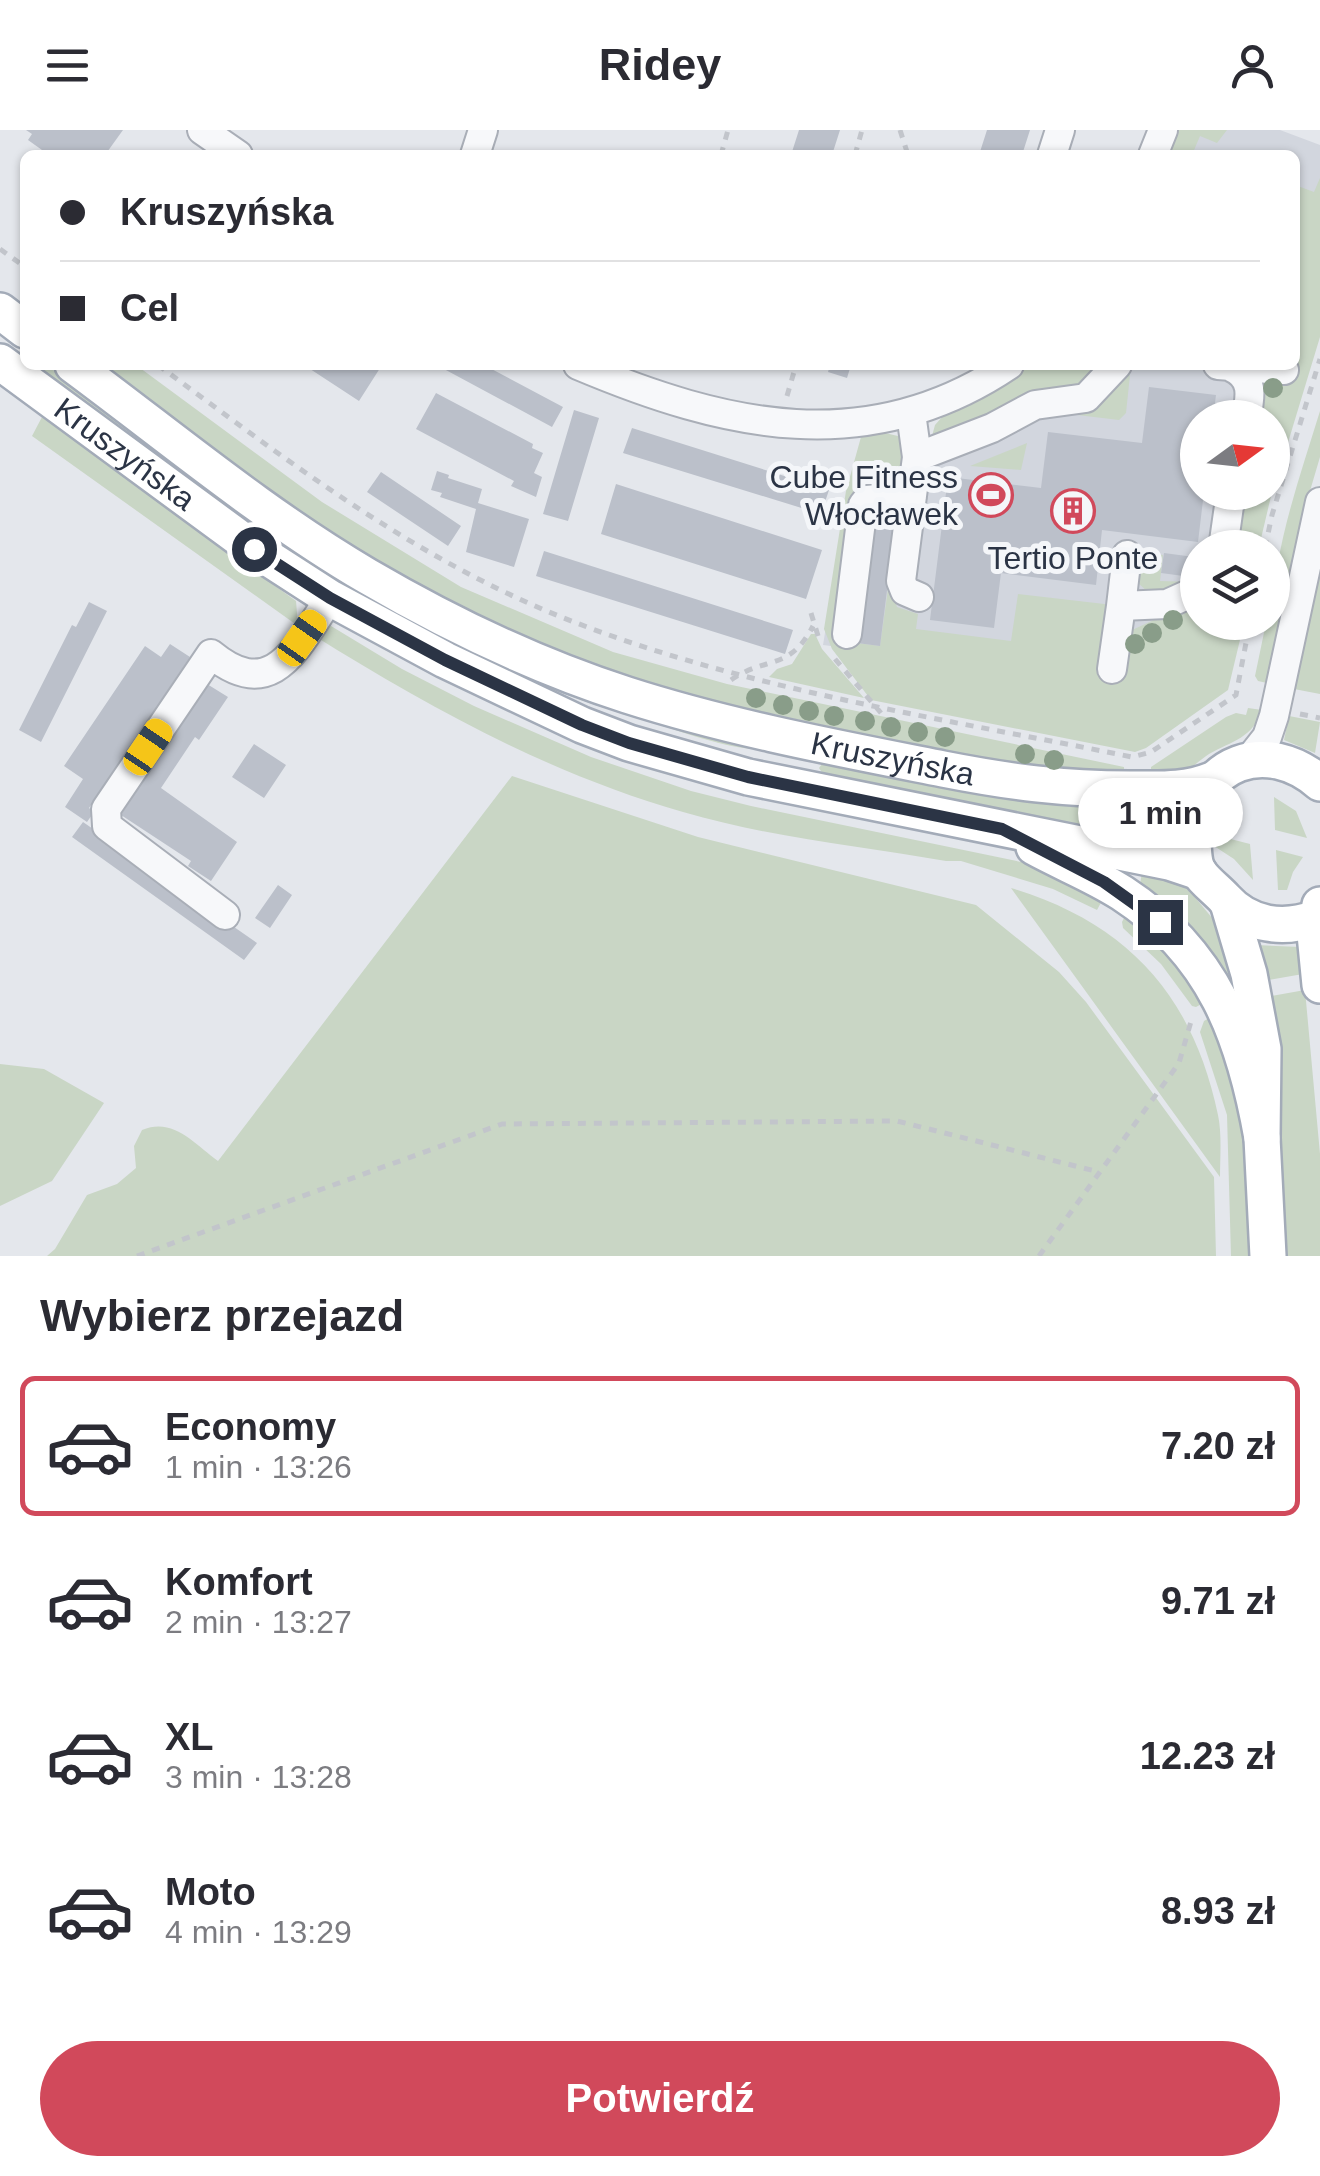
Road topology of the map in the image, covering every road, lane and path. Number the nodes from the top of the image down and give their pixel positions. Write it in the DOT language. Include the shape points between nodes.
graph roads {
  1 [pos="202,130"];
  2 [pos="231,150"];
  3 [pos="0,311"];
  4 [pos="20,326"];
  5 [pos="1320,359"];
  6 [pos="0,362"];
  7 [pos="80,370"];
  8 [pos="165,370"];
  9 [pos="592,370"];
  10 [pos="1001,370"];
  11 [pos="1112,370"];
  12 [pos="1239,370"];
  13 [pos="1248,400"];
  14 [pos="911,413"];
  15 [pos="918,456"];
  16 [pos="912,496"];
  17 [pos="1320,502"];
  18 [pos="1269,530"];
  19 [pos="1127,556"];
  20 [pos="918,597"];
  21 [pos="330,598"];
  22 [pos="1180,598"];
  23 [pos="1121,606"];
  24 [pos="811,613"];
  25 [pos="814,623"];
  26 [pos="1247,640"];
  27 [pos="833,645"];
  28 [pos="1112,669"];
  29 [pos="740,674"];
  30 [pos="732,680"];
  31 [pos="870,704"];
  32 [pos="881,713"];
  33 [pos="1248,761"];
  34 [pos="1212,780"];
  35 [pos="1320,784"];
  36 [pos="1002,829"];
  37 [pos="1198,872"];
  38 [pos="1228,903"];
  39 [pos="1318,912"];
  40 [pos="225,915"];
  41 [pos="1320,985"];
  42 [pos="1192,1018"];
  43 [pos="1262,1138"];
  44 [pos="1099,1172"];
  45 [pos="137,1256"];
  46 [pos="1039,1256"];
  47 [pos="1268,1256"];
  1 -- 2 [label="street"];
  3 -- 4 [label="main road"];
  5 -- 18 [label="path"];
  6 -- 21 [label="main road, Kruszyńska"];
  7 -- 34 [label="main road, Kruszyńska" via="365,575 467,629 624,694 764,731 1047,788 1173,789"];
  8 -- 29 [label="path" via="310,478 443,559 572,621"];
  9 -- 14 [label="street" via="678,402 762,421 844,424"];
  10 -- 14 [label="street"];
  11 -- 15 [label="street" via="1086,398 1035,404"];
  12 -- 13 [label="street" via="1250,388"];
  14 -- 15 [label="street"];
  15 -- 16 [label="street"];
  16 -- 20 [label="street" via="901,581"];
  16 -- 27 [label="street" via="863,505"];
  17 -- 33 [label="street" via="1274,716"];
  19 -- 23 [label="street"];
  21 -- 36 [label="main road, Kruszyńska" via="445,660 629,743 748,777"];
  21 -- 40 [label="street" via="273,672 232,671 211,654 106,809 107,826"];
  22 -- 23 [label="street"];
  23 -- 28 [label="street"];
  24 -- 25 [label="path"];
  25 -- 27 [label="path"];
  25 -- 29 [label="path" via="780,663"];
  26 -- 31 [label="path" via="1236,695 1132,757"];
  27 -- 31 [label="path"];
  29 -- 30 [label="path"];
  29 -- 31 [label="path"];
  31 -- 32 [label="path"];
  33 -- 34 [label="main road, Kruszyńska"];
  33 -- 35 [label="main road" via="1288,764"];
  34 -- 37 [label="main road" via="1195,818"];
  36 -- 37 [label="main road, Kruszyńska"];
  36 -- 43 [label="main road" via="1127,897 1188,952 1237,1032"];
  37 -- 38 [label="main road"];
  38 -- 39 [label="main road" via="1270,924 1294,924"];
  38 -- 43 [label="main road" via="1260,1030"];
  39 -- 41 [label="main road"];
  42 -- 44 [label="path" via="1179,1063"];
  43 -- 47 [label="main road"];
  44 -- 45 [label="path" via="897,1121 502,1124"];
  44 -- 46 [label="path"];
}
